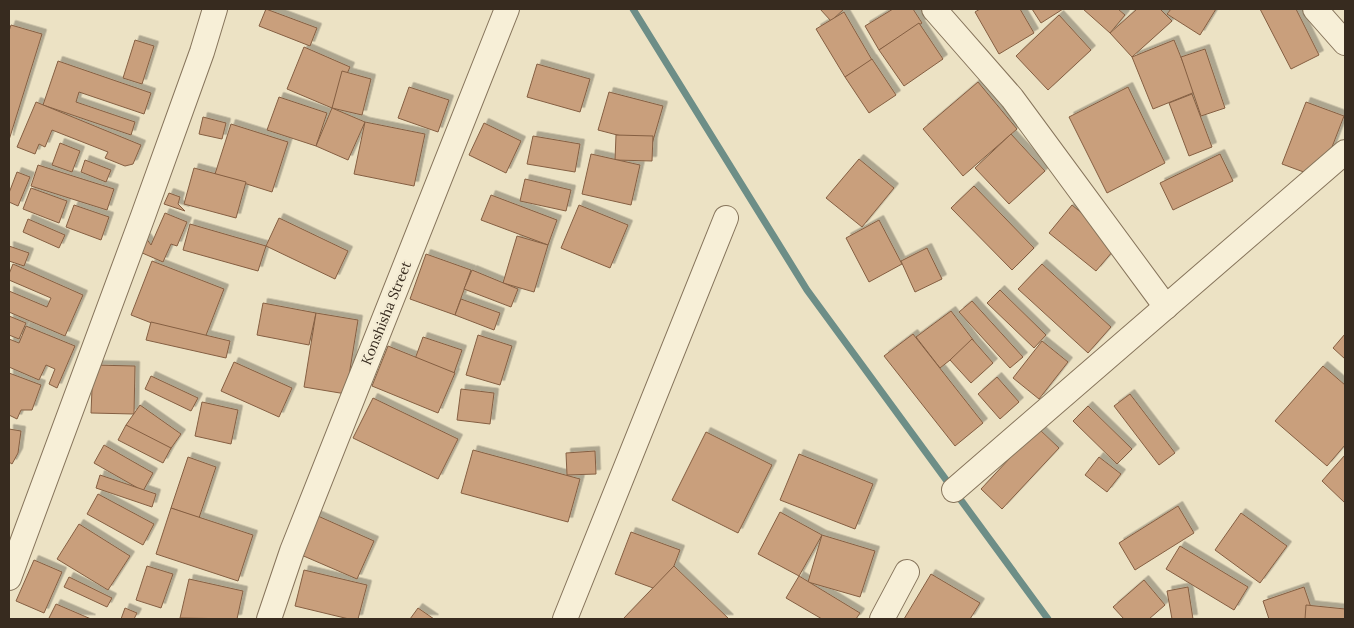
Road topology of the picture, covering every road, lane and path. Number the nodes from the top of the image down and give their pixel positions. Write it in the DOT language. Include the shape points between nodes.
graph roads {
  1 [pos="215,9"];
  2 [pos="507,9"];
  3 [pos="934,9"];
  4 [pos="1315,9"];
  5 [pos="1345,43"];
  6 [pos="1345,152"];
  7 [pos="726,218"];
  8 [pos="1166,307"];
  9 [pos="954,490"];
  10 [pos="907,572"];
  11 [pos="9,578"];
  12 [pos="269,619"];
  13 [pos="565,619"];
  14 [pos="882,619"];
  1 -- 11 [label="street" via="143,216"];
  2 -- 12 [label="street, Konshisha Street" via="292,551"];
  3 -- 8 [label="street" via="1012,98"];
  4 -- 5 [label="street"];
  6 -- 8 [label="street"];
  7 -- 13 [label="street"];
  8 -- 9 [label="street"];
  10 -- 14 [label="street"];
}
